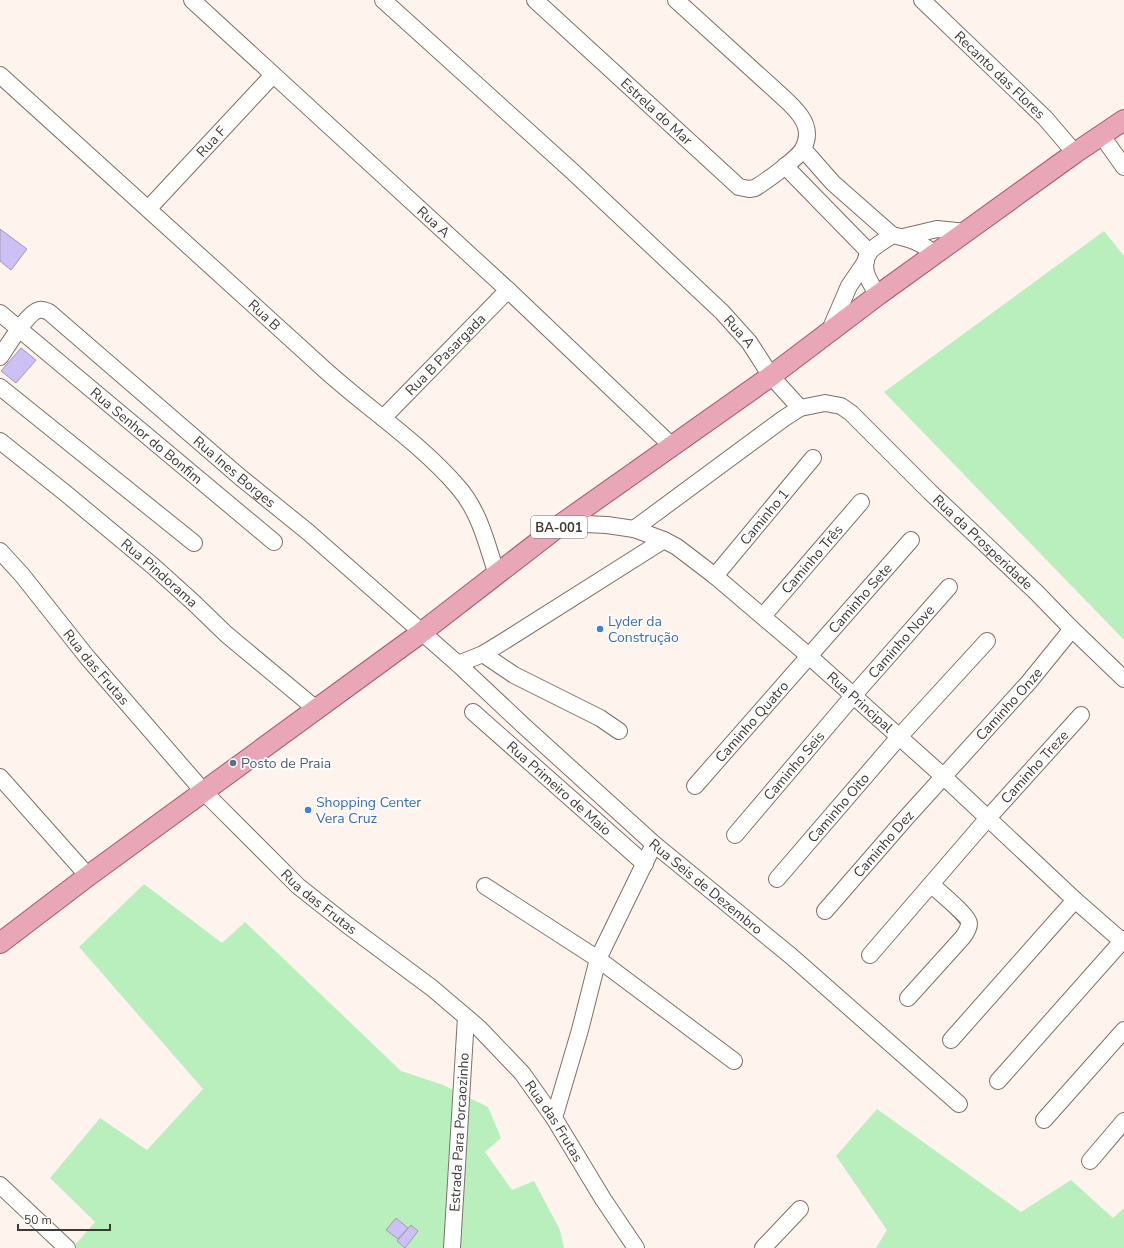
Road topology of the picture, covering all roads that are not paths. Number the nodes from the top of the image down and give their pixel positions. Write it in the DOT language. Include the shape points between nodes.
graph roads {
  1 [pos="192,0"];
  2 [pos="383,0"];
  3 [pos="535,0"];
  4 [pos="676,0"];
  5 [pos="922,0"];
  6 [pos="0,75"];
  7 [pos="273,75"];
  8 [pos="1124,120"];
  9 [pos="1102,136"];
  10 [pos="803,149"];
  11 [pos="1074,153"];
  12 [pos="785,166"];
  13 [pos="1124,167"];
  14 [pos="149,208"];
  15 [pos="966,232"];
  16 [pos="898,236"];
  17 [pos="935,254"];
  18 [pos="867,257"];
  19 [pos="508,290"];
  20 [pos="878,295"];
  21 [pos="0,313"];
  22 [pos="20,329"];
  23 [pos="830,330"];
  24 [pos="0,357"];
  25 [pos="771,376"];
  26 [pos="0,387"];
  27 [pos="800,408"];
  28 [pos="383,418"];
  29 [pos="0,441"];
  30 [pos="672,446"];
  31 [pos="813,458"];
  32 [pos="861,502"];
  33 [pos="564,523"];
  34 [pos="634,529"];
  35 [pos="664,540"];
  36 [pos="911,540"];
  37 [pos="274,542"];
  38 [pos="194,544"];
  39 [pos="0,551"];
  40 [pos="497,575"];
  41 [pos="715,576"];
  42 [pos="949,587"];
  43 [pos="762,616"];
  44 [pos="1072,629"];
  45 [pos="422,632"];
  46 [pos="987,641"];
  47 [pos="483,654"];
  48 [pos="809,656"];
  49 [pos="458,664"];
  50 [pos="1124,679"];
  51 [pos="853,696"];
  52 [pos="316,709"];
  53 [pos="473,712"];
  54 [pos="1081,715"];
  55 [pos="619,731"];
  56 [pos="899,737"];
  57 [pos="0,777"];
  58 [pos="944,777"];
  59 [pos="694,786"];
  60 [pos="203,792"];
  61 [pos="988,818"];
  62 [pos="735,835"];
  63 [pos="654,844"];
  64 [pos="645,864"];
  65 [pos="88,876"];
  66 [pos="777,878"];
  67 [pos="932,885"];
  68 [pos="486,886"];
  69 [pos="1075,900"];
  70 [pos="825,911"];
  71 [pos="2,938"];
  72 [pos="1123,941"];
  73 [pos="870,955"];
  74 [pos="598,959"];
  75 [pos="908,998"];
  76 [pos="466,1017"];
  77 [pos="1124,1030"];
  78 [pos="951,1040"];
  79 [pos="734,1061"];
  80 [pos="998,1080"];
  81 [pos="959,1104"];
  82 [pos="554,1118"];
  83 [pos="1044,1120"];
  84 [pos="1124,1122"];
  85 [pos="1090,1161"];
  86 [pos="0,1185"];
  87 [pos="800,1209"];
  88 [pos="67,1248"];
  89 [pos="452,1248"];
  90 [pos="636,1248"];
  91 [pos="763,1248"];
  1 -- 7 [label="street, Rua A"];
  2 -- 25 [label="street, Rua A" via="561,161 722,312 749,342"];
  3 -- 12 [label="street, Estrela do Mar" via="739,187 754,188"];
  4 -- 10 [label="street" via="801,116 808,134"];
  5 -- 11 [label="street, Recanto das Flores" via="1045,118"];
  6 -- 14 [label="street, Rua B"];
  7 -- 14 [label="street, Rua F"];
  7 -- 19 [label="street, Rua A"];
  8 -- 9 [label="main road, BA-001"];
  9 -- 11 [label="main road, BA-001"];
  9 -- 13 [label="street"];
  10 -- 12 [label="street, Estrela do Mar"];
  10 -- 16 [label="street" via="832,183"];
  11 -- 15 [label="main road, BA-001"];
  12 -- 18 [label="street"];
  14 -- 28 [label="street, Rua B" via="337,381"];
  15 -- 16 [label="street" via="937,229"];
  15 -- 17 [label="main road, BA-001"];
  16 -- 17 [label="street" via="913,240"];
  16 -- 18 [label="street"];
  17 -- 20 [label="main road, BA-001"];
  18 -- 20 [label="street" via="865,270"];
  18 -- 23 [label="street" via="849,286"];
  19 -- 28 [label="street, Rua B Pasargada"];
  19 -- 30 [label="street, Rua A"];
  20 -- 23 [label="main road, BA-001"];
  21 -- 22 [label="street, Rua Senhor do Bonfim"];
  22 -- 24 [label="street"];
  22 -- 37 [label="street, Rua Senhor do Bonfim"];
  22 -- 45 [label="street, Rua Ines Borges" via="34,313 39,310 48,312"];
  23 -- 25 [label="main road, BA-001"];
  25 -- 27 [label="street, Rua A"];
  25 -- 30 [label="main road, BA-001"];
  26 -- 38 [label="street"];
  27 -- 34 [label="street"];
  27 -- 44 [label="street, Rua da Prosperidade" via="825,403 841,406 851,413"];
  28 -- 40 [label="street, Rua B" via="423,452 459,488 474,510"];
  29 -- 52 [label="street, Rua Pindorama" via="153,566 226,634"];
  30 -- 33 [label="main road, BA-001"];
  31 -- 41 [label="street, Caminho 1"];
  32 -- 43 [label="street, Caminho Três"];
  33 -- 34 [label="street, Rua Principal"];
  33 -- 40 [label="main road, BA-001"];
  34 -- 35 [label="street, Rua Principal"];
  35 -- 41 [label="street, Rua Principal"];
  35 -- 47 [label="street"];
  36 -- 48 [label="street, Caminho Sete"];
  39 -- 60 [label="street, Rua das Frutas"];
  40 -- 45 [label="main road, BA-001"];
  41 -- 43 [label="street, Rua Principal"];
  42 -- 51 [label="street, Caminho Nove"];
  43 -- 48 [label="street, Rua Principal"];
  44 -- 50 [label="street, Rua da Prosperidade"];
  44 -- 58 [label="street, Caminho Onze" via="1029,682"];
  45 -- 49 [label="street, Rua Ines Borges"];
  45 -- 52 [label="main road, BA-001"];
  46 -- 56 [label="street, Caminho Oito"];
  47 -- 49 [label="street"];
  47 -- 55 [label="street" via="514,675 600,718"];
  48 -- 51 [label="street, Rua Principal"];
  48 -- 59 [label="street, Caminho Quatro"];
  49 -- 63 [label="street, Rua Seis de Dezembro"];
  51 -- 56 [label="street, Rua Principal"];
  51 -- 62 [label="street, Caminho Seis"];
  52 -- 60 [label="main road, BA-001"];
  53 -- 64 [label="street, Rua Primeiro de Maio"];
  54 -- 61 [label="street, Caminho Treze"];
  56 -- 58 [label="street, Rua Principal"];
  56 -- 66 [label="street, Caminho Oito"];
  57 -- 65 [label="street"];
  58 -- 61 [label="street, Rua Principal"];
  58 -- 70 [label="street, Caminho Dez"];
  60 -- 65 [label="main road, BA-001"];
  60 -- 76 [label="street, Rua das Frutas" via="298,886"];
  61 -- 67 [label="street, Caminho Treze"];
  61 -- 69 [label="street, Rua Principal"];
  63 -- 64 [label="street"];
  63 -- 81 [label="street, Rua Seis de Dezembro" via="791,956"];
  64 -- 74 [label="street"];
  65 -- 71 [label="main road, BA-001"];
  67 -- 73 [label="street, Caminho Treze"];
  67 -- 75 [label="street" via="969,920 968,930"];
  68 -- 74 [label="street"];
  69 -- 72 [label="street, Rua Principal"];
  69 -- 78 [label="street"];
  72 -- 80 [label="street"];
  74 -- 79 [label="street"];
  74 -- 82 [label="street"];
  76 -- 82 [label="street, Rua das Frutas" via="522,1074"];
  76 -- 89 [label="street, Estrada Para Porcaozinho"];
  77 -- 83 [label="street"];
  82 -- 90 [label="street, Rua das Frutas" via="602,1200"];
  84 -- 85 [label="street"];
  86 -- 88 [label="street"];
  87 -- 91 [label="street"];
}
